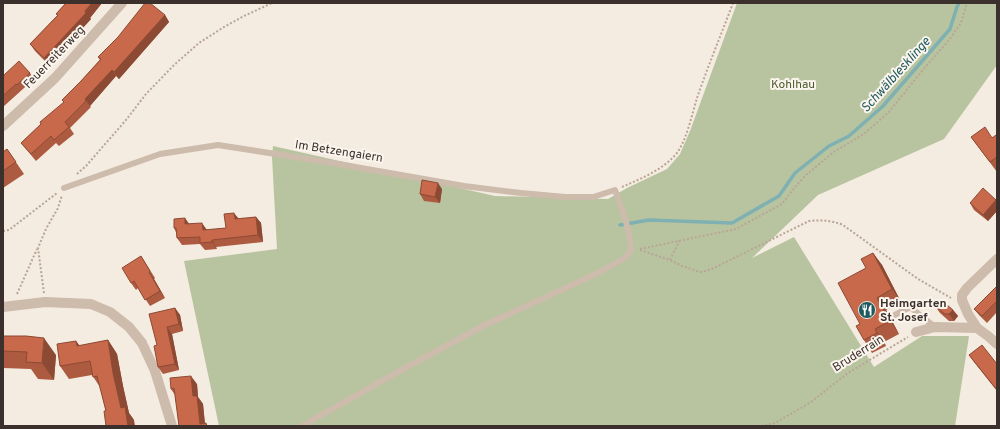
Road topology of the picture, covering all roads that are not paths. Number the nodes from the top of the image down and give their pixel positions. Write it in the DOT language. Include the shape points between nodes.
graph roads {
  1 [pos="122,3"];
  2 [pos="3,126"];
  3 [pos="64,188"];
  4 [pos="997,259"];
  5 [pos="7,306"];
  6 [pos="894,315"];
  7 [pos="935,328"];
  8 [pos="977,328"];
  9 [pos="916,332"];
  10 [pos="997,344"];
  11 [pos="172,426"];
  12 [pos="302,426"];
  1 -- 2 [label="street, Feuerreiterweg" via="55,78"];
  3 -- 12 [label="lane, Im Betzengaiern" via="160,154 218,146 521,193 565,197 593,196 615,190 631,244 630,251 623,259 598,274 483,326"];
  4 -- 8 [label="street" via="962,295 968,314"];
  5 -- 11 [label="street" via="45,302 91,304 110,312 129,327 142,343 155,371"];
  6 -- 7 [label="lane" via="910,307"];
  7 -- 8 [label="street"];
  7 -- 9 [label="street"];
  8 -- 10 [label="street"];
}
